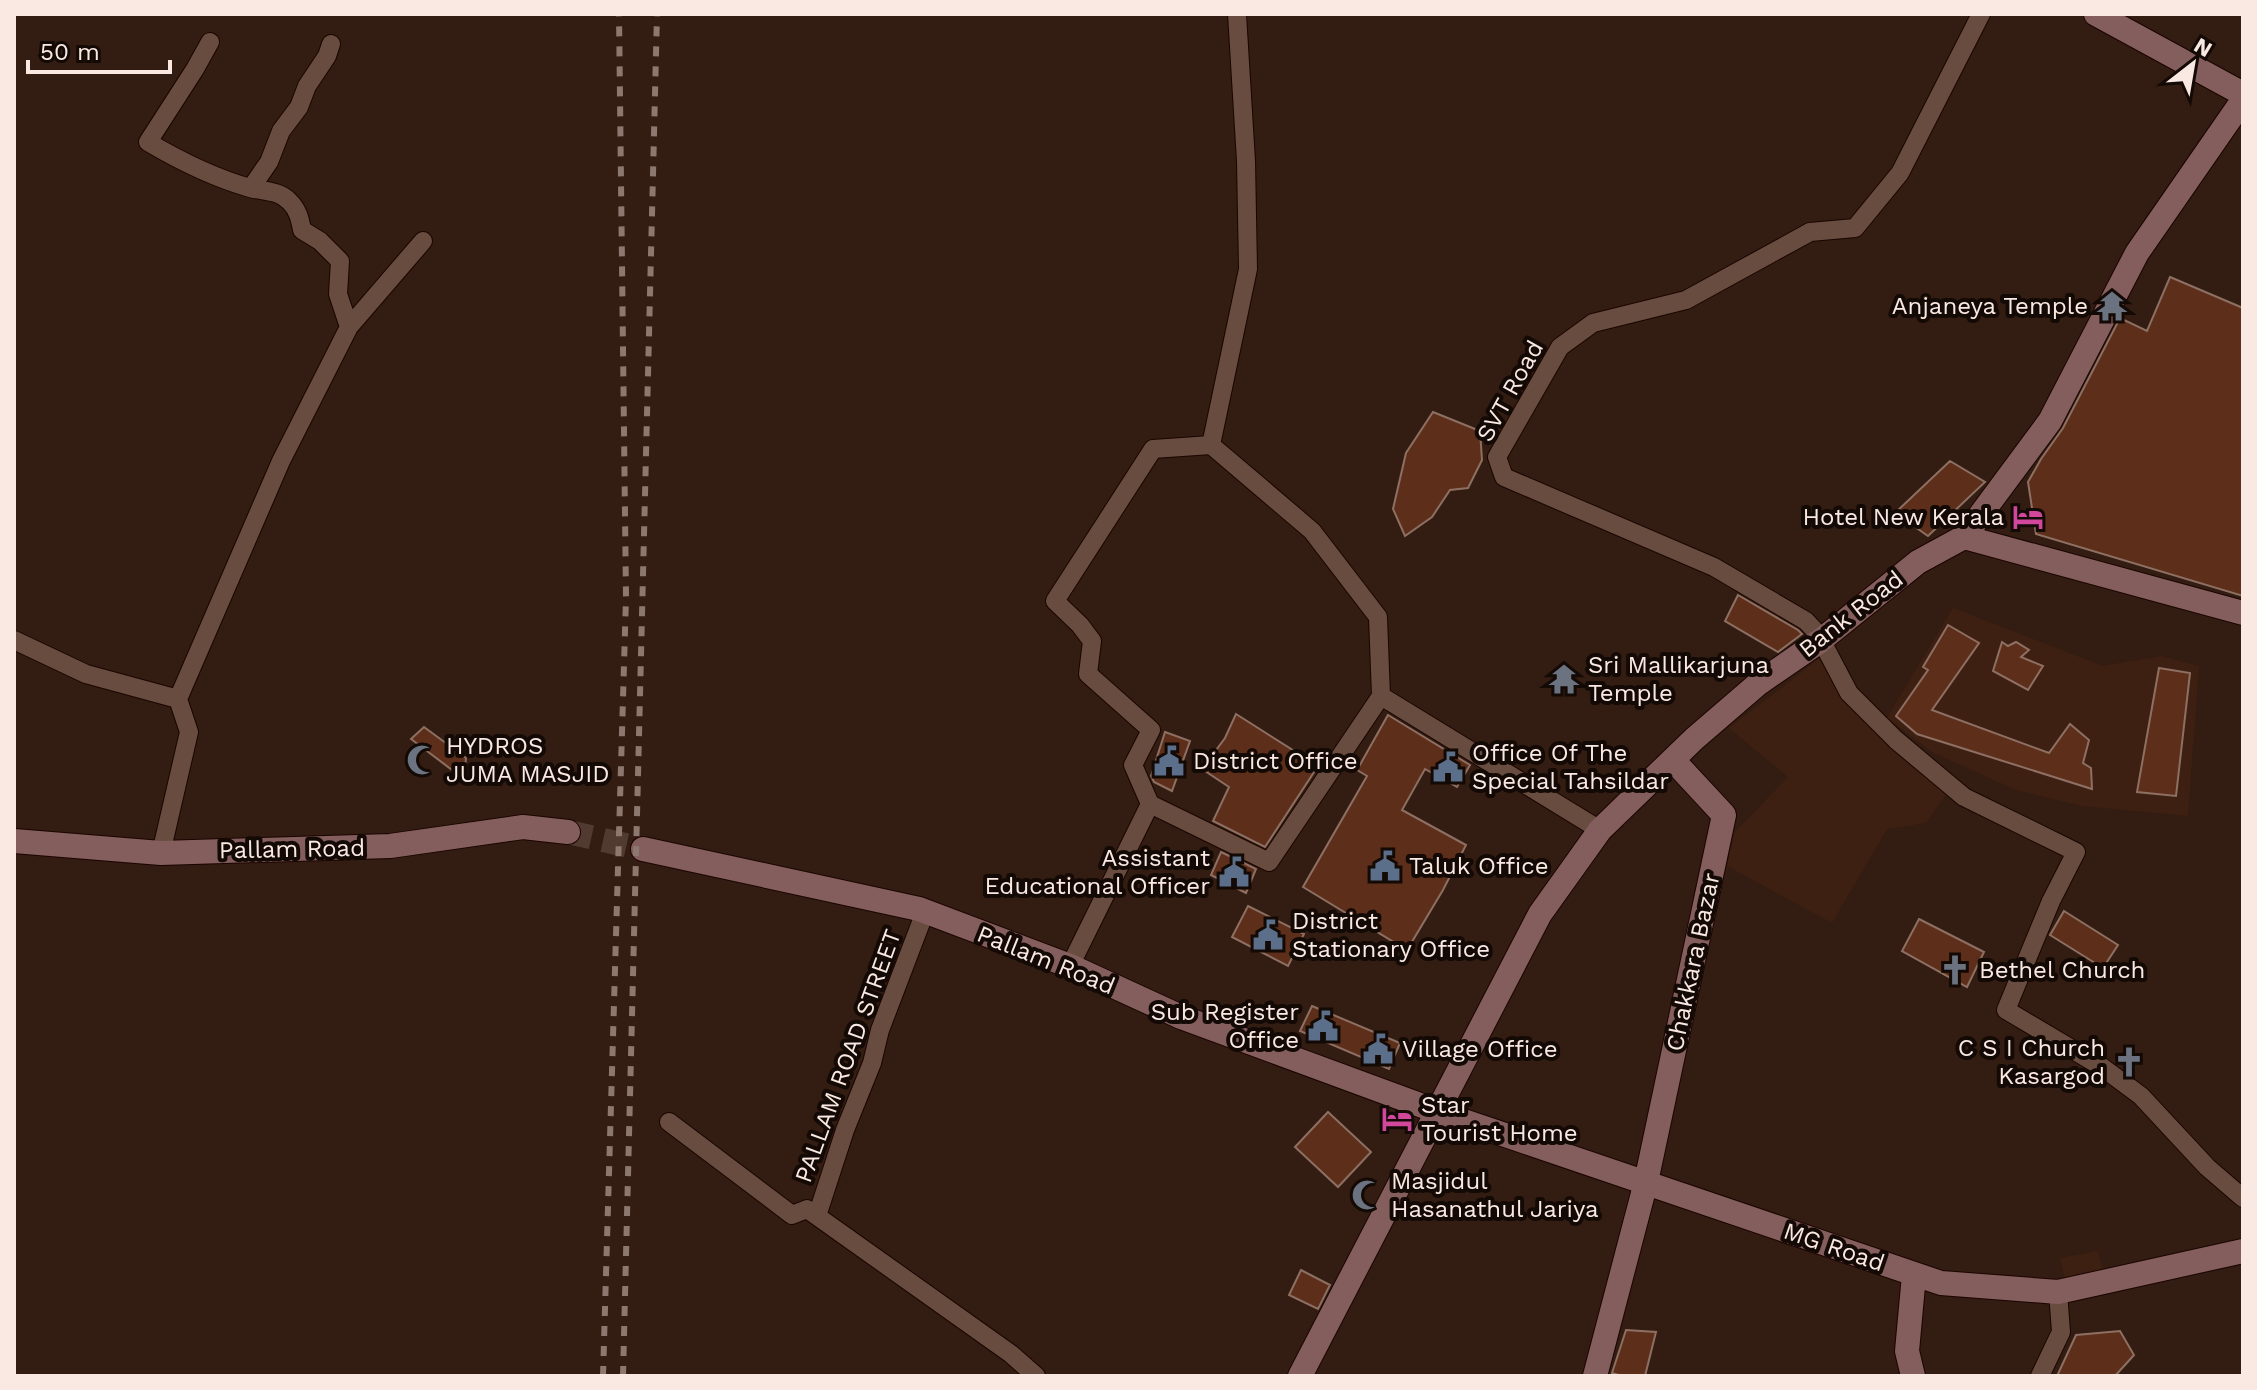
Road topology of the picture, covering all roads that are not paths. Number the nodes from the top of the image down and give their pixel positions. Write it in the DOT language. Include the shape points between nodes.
graph roads {
  1 [pos="1237,14"];
  2 [pos="1981,14"];
  3 [pos="2096,14"];
  4 [pos="210,42"];
  5 [pos="331,44"];
  6 [pos="2243,97"];
  7 [pos="251,188"];
  8 [pos="423,241"];
  9 [pos="349,327"];
  10 [pos="1211,445"];
  11 [pos="1964,537"];
  12 [pos="2243,613"];
  13 [pos="14,640"];
  14 [pos="1820,641"];
  15 [pos="1381,696"];
  16 [pos="178,699"];
  17 [pos="1673,760"];
  18 [pos="1150,804"];
  19 [pos="1600,830"];
  20 [pos="568,832"];
  21 [pos="14,841"];
  22 [pos="643,849"];
  23 [pos="161,853"];
  24 [pos="925,912"];
  25 [pos="1070,966"];
  26 [pos="1438,1111"];
  27 [pos="669,1122"];
  28 [pos="1646,1182"];
  29 [pos="2243,1198"];
  30 [pos="817,1216"];
  31 [pos="2243,1251"];
  32 [pos="1914,1275"];
  33 [pos="2058,1292"];
  34 [pos="1036,1376"];
  35 [pos="1300,1376"];
  36 [pos="1595,1376"];
  37 [pos="1913,1376"];
  38 [pos="2040,1376"];
  1 -- 10 [label="street" via="1248,269"];
  2 -- 14 [label="street, SVT Road" via="1900,173 1855,228 1810,232 1686,300 1593,323 1560,347 1497,457 1504,477 1714,567 1806,621"];
  3 -- 6 [label="main road"];
  4 -- 7 [label="street" via="148,142 177,160"];
  5 -- 7 [label="street"];
  6 -- 11 [label="main road, Bank Road" via="2137,253 2050,421"];
  7 -- 9 [label="street" via="289,200 302,230 340,261 338,294"];
  8 -- 9 [label="street"];
  9 -- 16 [label="street" via="281,461"];
  10 -- 15 [label="street" via="1312,531 1378,617"];
  10 -- 18 [label="street" via="1153,449 1055,601 1092,641 1088,674 1151,730 1133,765"];
  11 -- 12 [label="main road"];
  11 -- 14 [label="main road, Bank Road" via="1918,562"];
  13 -- 16 [label="street" via="86,674"];
  14 -- 17 [label="main road, Bank Road" via="1759,683"];
  14 -- 29 [label="street, SVT Road" via="1849,693 1964,797 2076,852 2006,1010 2141,1096"];
  15 -- 18 [label="street" via="1269,862"];
  15 -- 19 [label="street"];
  16 -- 23 [label="street" via="189,732"];
  17 -- 19 [label="main road, Bank Road"];
  17 -- 28 [label="main road, Chakkara Bazar" via="1724,815"];
  18 -- 25 [label="street"];
  19 -- 26 [label="main road, Bank Road" via="1540,914"];
  20 -- 23 [label="main road, Pallam Road" via="523,827 390,846"];
  21 -- 23 [label="main road, Pallam Road"];
  22 -- 24 [label="main road, Pallam Road"];
  24 -- 25 [label="main road, Pallam Road"];
  24 -- 30 [label="street, PALLAM ROAD STREET"];
  25 -- 26 [label="main road, Pallam Road" via="1181,1017"];
  26 -- 28 [label="main road, MG Road"];
  26 -- 35 [label="main road, Bank Road"];
  27 -- 30 [label="street" via="792,1215 807,1209"];
  28 -- 32 [label="main road, MG Road"];
  28 -- 36 [label="main road"];
  30 -- 34 [label="street"];
  31 -- 33 [label="main road, MG Road"];
  32 -- 33 [label="main road, MG Road" via="1941,1283"];
  32 -- 37 [label="main road" via="1907,1351"];
  33 -- 38 [label="street" via="2061,1332"];
}
